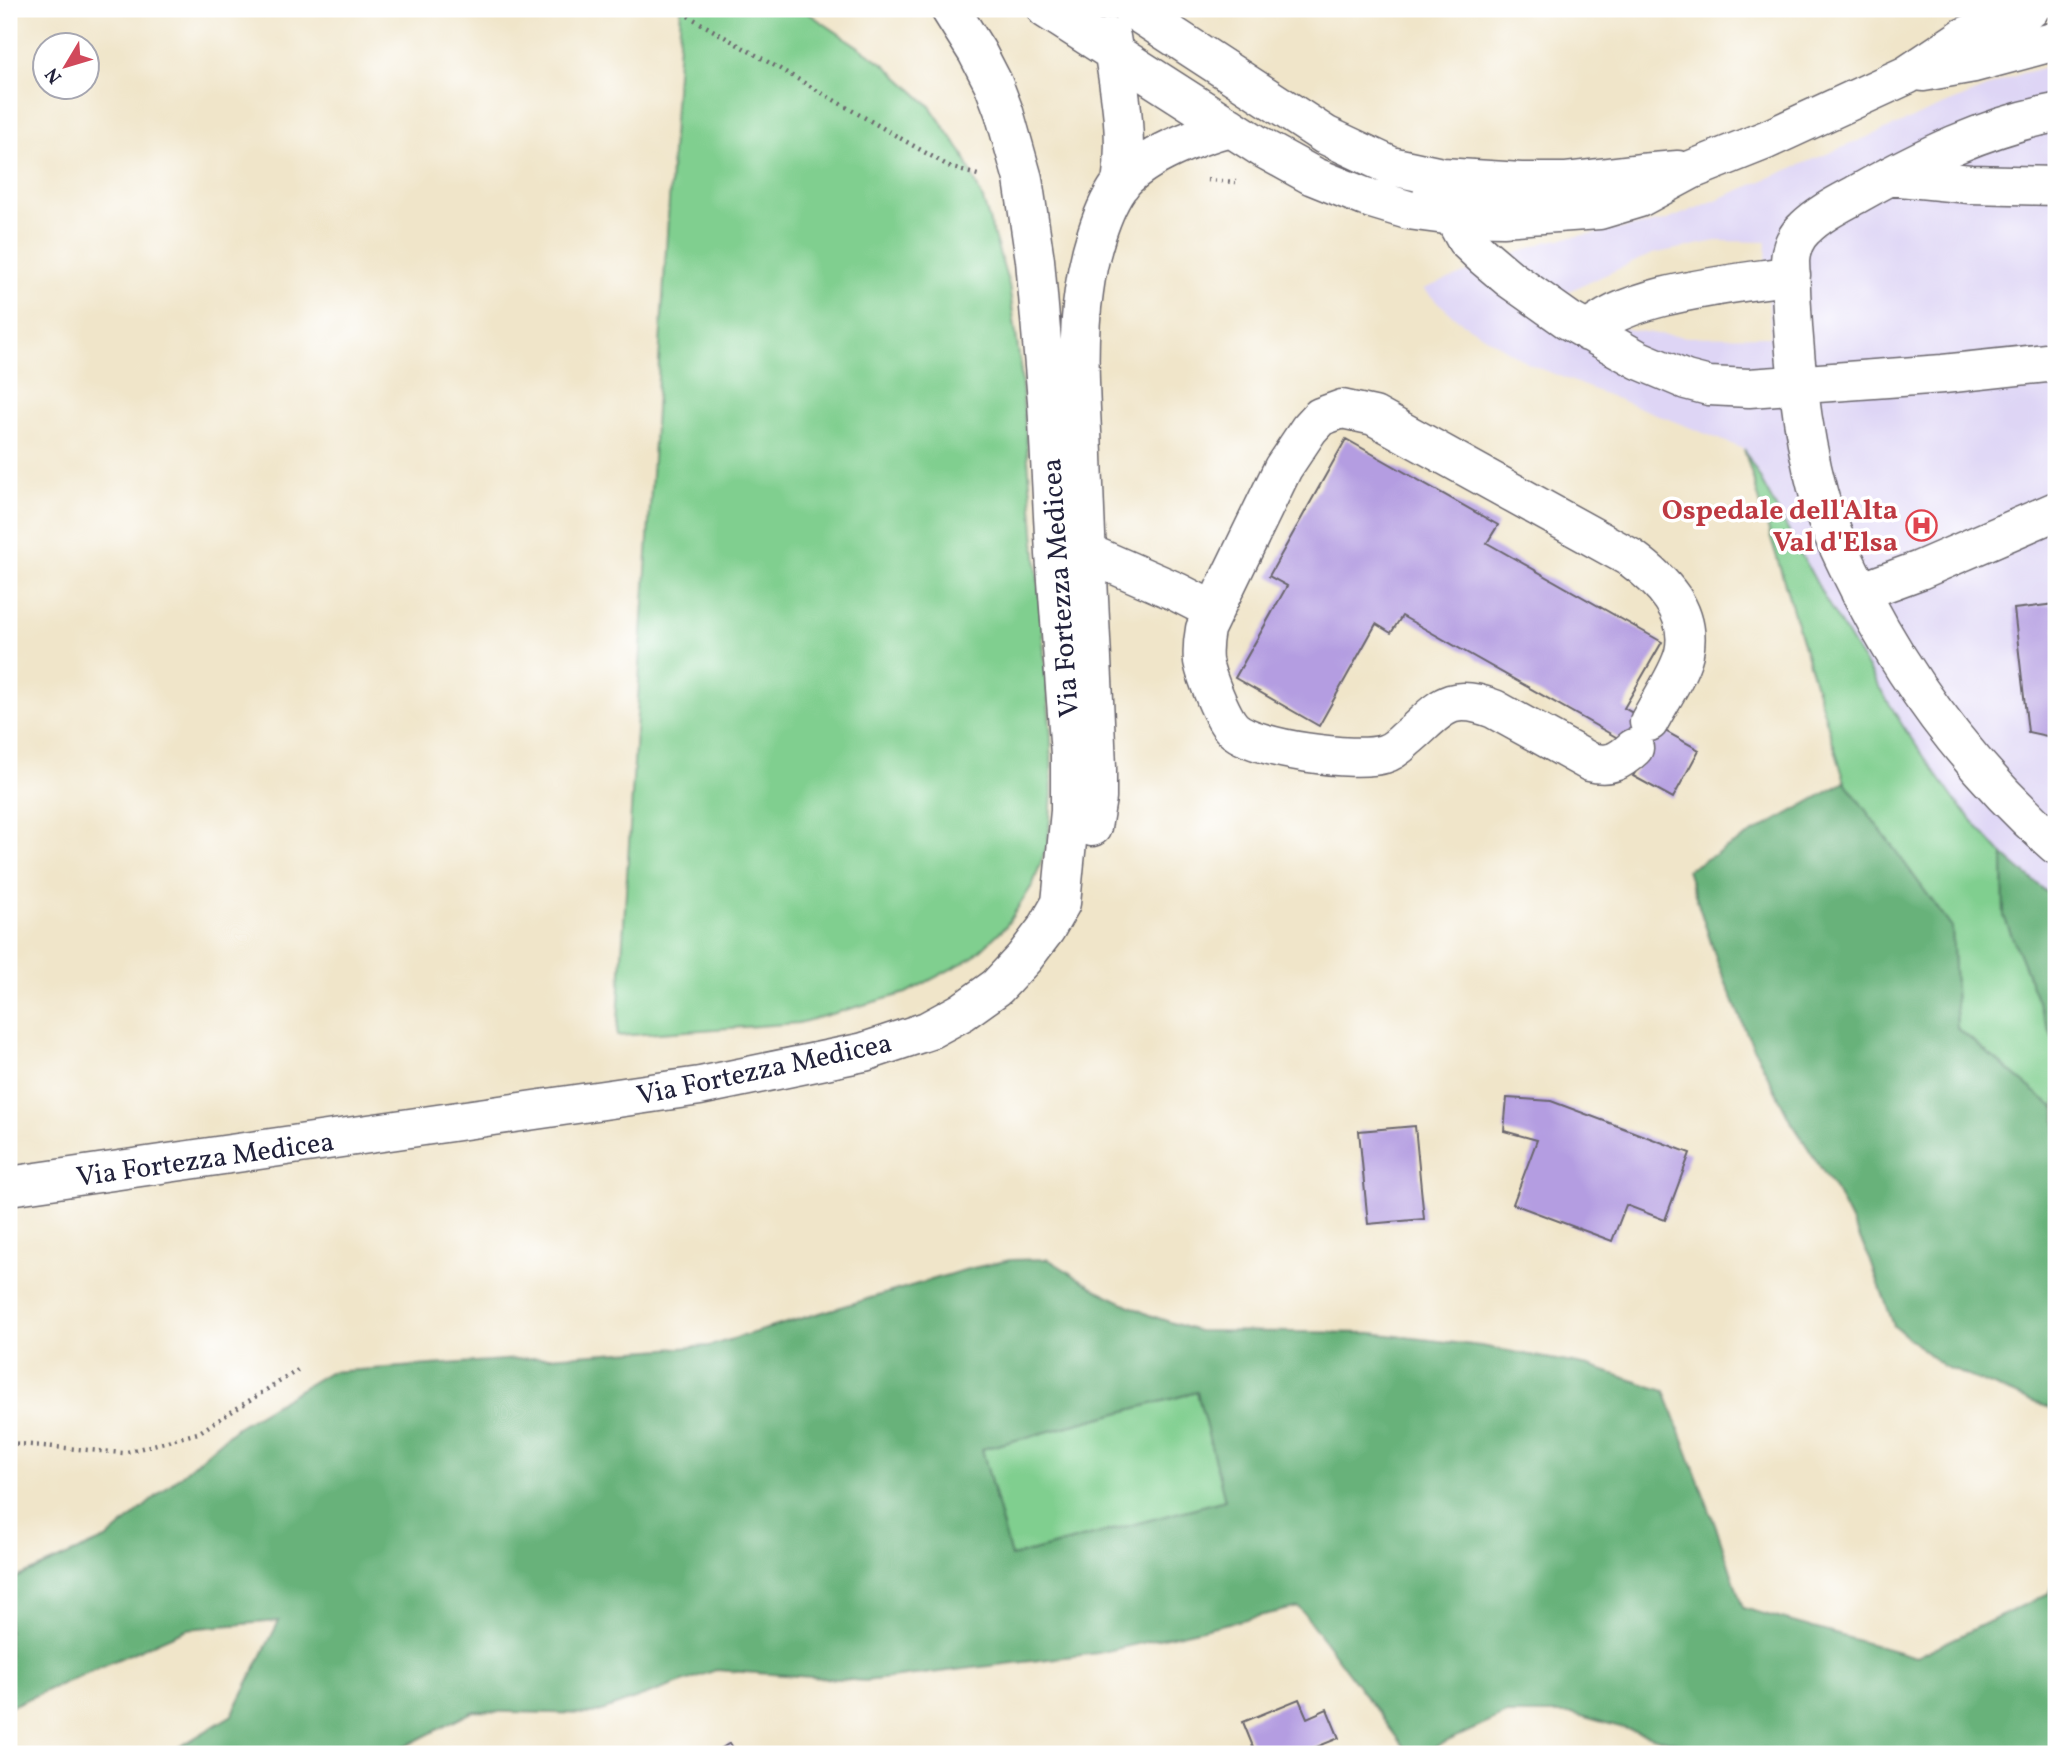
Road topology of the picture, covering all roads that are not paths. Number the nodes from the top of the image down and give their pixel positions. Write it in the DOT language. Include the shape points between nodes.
graph roads {
  1 [pos="950,9"];
  2 [pos="1046,9"];
  3 [pos="1092,9"];
  4 [pos="1132,9"];
  5 [pos="2030,9"];
  6 [pos="2056,41"];
  7 [pos="1114,53"];
  8 [pos="1907,75"];
  9 [pos="2056,113"];
  10 [pos="1230,127"];
  11 [pos="1391,166"];
  12 [pos="1691,170"];
  13 [pos="1890,176"];
  14 [pos="1121,184"];
  15 [pos="2056,186"];
  16 [pos="1453,216"];
  17 [pos="1791,275"];
  18 [pos="1588,332"];
  19 [pos="2056,362"];
  20 [pos="1798,385"];
  21 [pos="2056,512"];
  22 [pos="1070,555"];
  23 [pos="1860,592"];
  24 [pos="1212,610"];
  25 [pos="2056,845"];
  26 [pos="9,1186"];
  1 -- 22 [label="main road, Via Fortezza Medicea" via="993,83 1024,188 1047,401"];
  2 -- 7 [label="main road"];
  3 -- 7 [label="main road" via="1106,21"];
  4 -- 11 [label="main road" via="1325,135"];
  5 -- 8 [label="main road" via="1964,37"];
  6 -- 8 [label="main road"];
  7 -- 10 [label="main road"];
  7 -- 14 [label="main road" via="1125,139"];
  8 -- 12 [label="main road"];
  9 -- 13 [label="main road" via="1972,137"];
  10 -- 14 [label="main road" via="1164,153"];
  10 -- 16 [label="main road" via="1289,164 1334,185 1408,210"];
  11 -- 12 [label="main road" via="1442,177 1521,182"];
  11 -- 16 [label="main road"];
  12 -- 16 [label="main road" via="1639,198 1599,210"];
  13 -- 15 [label="main road"];
  13 -- 17 [label="main road" via="1805,228 1791,249"];
  14 -- 22 [label="main road" via="1089,260 1081,316"];
  16 -- 18 [label="main road" via="1466,240 1496,267"];
  17 -- 18 [label="main road" via="1630,307"];
  17 -- 20 [label="main road"];
  18 -- 20 [label="main road" via="1639,360 1709,386"];
  19 -- 20 [label="main road"];
  20 -- 23 [label="main road" via="1818,494"];
  21 -- 23 [label="main road"];
  22 -- 24 [label="main road" via="1115,565"];
  22 -- 26 [label="main road, Via Fortezza Medicea" via="1097,768 1088,846 1046,929 1024,958 979,1001 927,1031 864,1052 700,1086"];
  23 -- 25 [label="main road" via="1932,708 2009,801"];
  24 -- 24 [label="main road" via="1295,448 1320,417 1342,409 1356,410 1631,558 1665,586 1681,617 1684,654 1642,735 1615,763 1590,762 1493,709 1465,702 1441,707 1387,754 1348,757 1258,741 1231,727 1203,663"];
}
